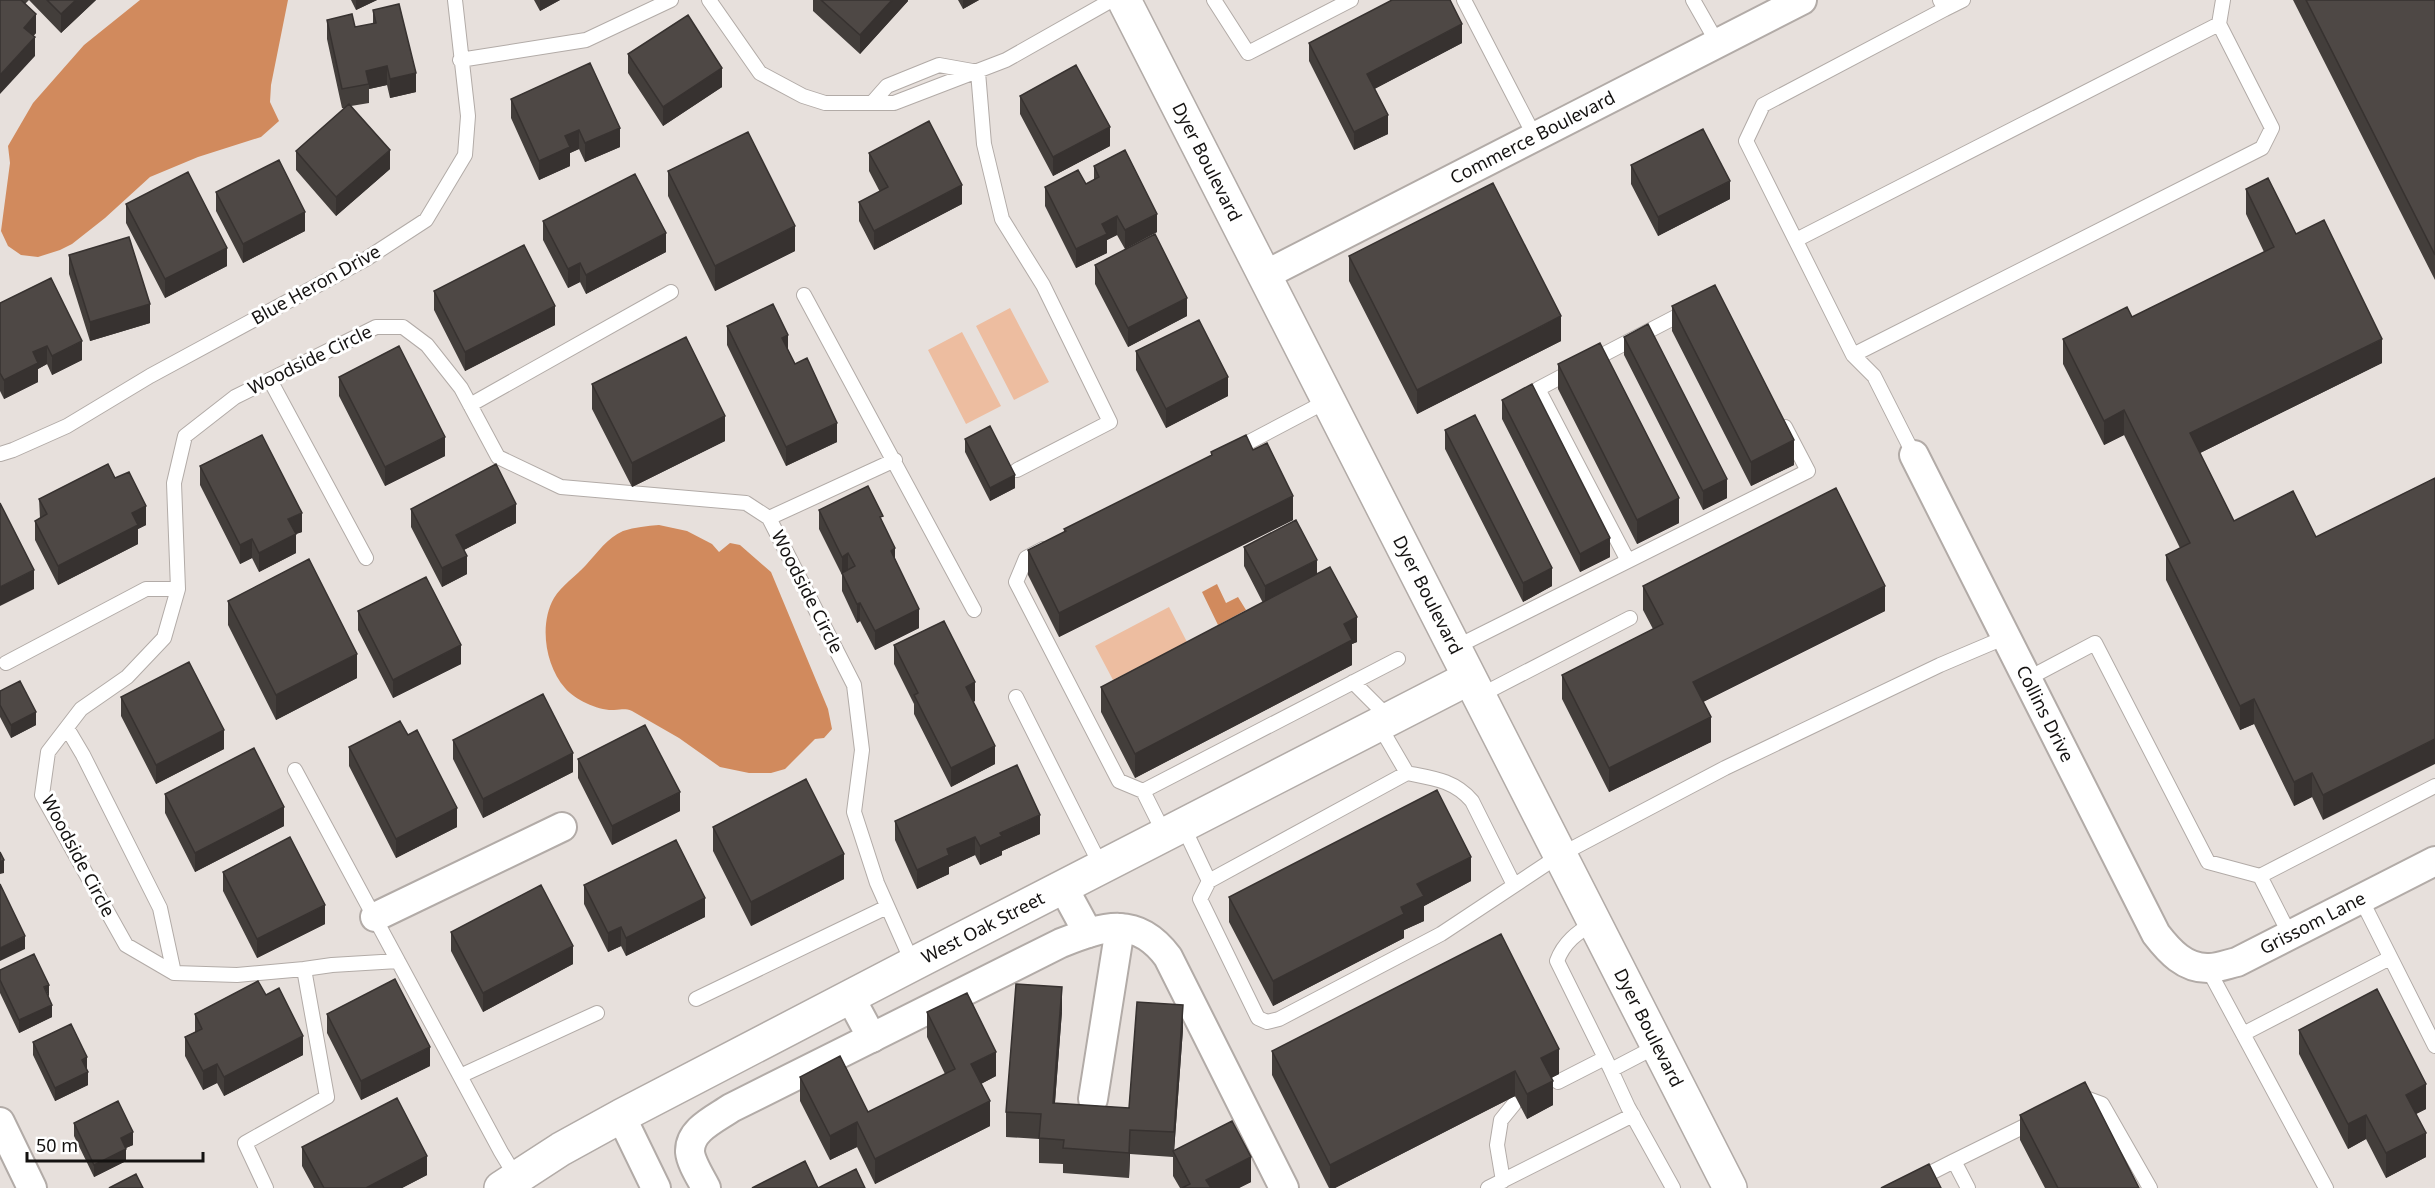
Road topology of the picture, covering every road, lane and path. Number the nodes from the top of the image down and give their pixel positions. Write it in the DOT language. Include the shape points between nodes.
graph roads {
  1 [pos="455,0"];
  2 [pos="671,0"];
  3 [pos="709,0"];
  4 [pos="1112,0"];
  5 [pos="1124,0"];
  6 [pos="1214,0"];
  7 [pos="1351,0"];
  8 [pos="1464,0"];
  9 [pos="1693,0"];
  10 [pos="1802,0"];
  11 [pos="1963,0"];
  12 [pos="2223,0"];
  13 [pos="1942,5"];
  14 [pos="2218,24"];
  15 [pos="1718,44"];
  16 [pos="460,60"];
  17 [pos="978,72"];
  18 [pos="873,103"];
  19 [pos="1535,137"];
  20 [pos="1796,240"];
  21 [pos="1263,276"];
  22 [pos="671,292"];
  23 [pos="804,295"];
  24 [pos="1697,306"];
  25 [pos="1853,355"];
  26 [pos="270,380"];
  27 [pos="1328,401"];
  28 [pos="470,405"];
  29 [pos="1781,419"];
  30 [pos="0,453"];
  31 [pos="1914,455"];
  32 [pos="1217,459"];
  33 [pos="895,460"];
  34 [pos="1017,470"];
  35 [pos="770,518"];
  36 [pos="1058,541"];
  37 [pos="366,558"];
  38 [pos="1628,561"];
  39 [pos="178,589"];
  40 [pos="974,610"];
  41 [pos="1630,618"];
  42 [pos="2006,637"];
  43 [pos="1454,648"];
  44 [pos="1398,659"];
  45 [pos="6,663"];
  46 [pos="2027,679"];
  47 [pos="1353,682"];
  48 [pos="1474,687"];
  49 [pos="1016,697"];
  50 [pos="1384,722"];
  51 [pos="67,728"];
  52 [pos="296,770"];
  53 [pos="1407,773"];
  54 [pos="2435,786"];
  55 [pos="1143,791"];
  56 [pos="562,827"];
  57 [pos="1174,830"];
  58 [pos="1560,855"];
  59 [pos="2435,861"];
  60 [pos="1102,868"];
  61 [pos="2260,876"];
  62 [pos="1209,881"];
  63 [pos="1514,885"];
  64 [pos="1063,887"];
  65 [pos="2361,899"];
  66 [pos="888,907"];
  67 [pos="375,917"];
  68 [pos="1594,922"];
  69 [pos="1120,928"];
  70 [pos="1088,933"];
  71 [pos="2290,934"];
  72 [pos="2390,958"];
  73 [pos="398,961"];
  74 [pos="913,964"];
  75 [pos="2197,966"];
  76 [pos="304,969"];
  77 [pos="174,973"];
  78 [pos="850,997"];
  79 [pos="696,999"];
  80 [pos="597,1013"];
  81 [pos="2243,1034"];
  82 [pos="872,1038"];
  83 [pos="1657,1046"];
  84 [pos="2435,1046"];
  85 [pos="1608,1064"];
  86 [pos="460,1076"];
  87 [pos="1557,1082"];
  88 [pos="1093,1099"];
  89 [pos="1514,1104"];
  90 [pos="1633,1115"];
  91 [pos="621,1116"];
  92 [pos="0,1122"];
  93 [pos="6,1151"];
  94 [pos="1954,1161"];
  95 [pos="1503,1181"];
  96 [pos="509,1182"];
  97 [pos="32,1188"];
  98 [pos="266,1188"];
  99 [pos="656,1188"];
  100 [pos="706,1188"];
  101 [pos="1284,1188"];
  102 [pos="1488,1188"];
  103 [pos="1673,1188"];
  104 [pos="1730,1188"];
  105 [pos="1901,1188"];
  106 [pos="1968,1188"];
  107 [pos="2150,1188"];
  108 [pos="2326,1188"];
  1 -- 16 [label="lane, Blue Heron Drive"];
  2 -- 16 [label="lane" via="586,40"];
  3 -- 18 [label="lane" via="760,73 825,103"];
  4 -- 17 [label="lane"];
  5 -- 21 [label="main road, Dyer Boulevard"];
  6 -- 7 [label="lane" via="1248,53"];
  8 -- 19 [label="lane"];
  9 -- 15 [label="lane"];
  10 -- 15 [label="street, Commerce Boulevard"];
  11 -- 13 [label="lane"];
  12 -- 14 [label="lane"];
  13 -- 20 [label="lane" via="1763,105 1746,141"];
  14 -- 20 [label="lane"];
  14 -- 25 [label="lane" via="2272,128 2262,147"];
  15 -- 19 [label="street, Commerce Boulevard"];
  16 -- 30 [label="lane, Blue Heron Drive" via="468,116 465,154 426,220 366,259 150,376 67,426"];
  17 -- 18 [label="lane" via="894,103"];
  17 -- 18 [label="lane" via="939,65 887,86"];
  17 -- 34 [label="lane" via="984,144 1002,219 1042,285 1110,422"];
  19 -- 21 [label="street, Commerce Boulevard"];
  20 -- 25 [label="lane"];
  21 -- 27 [label="main road, Dyer Boulevard"];
  22 -- 28 [label="lane"];
  23 -- 33 [label="lane"];
  24 -- 38 [label="lane" via="1538,389"];
  25 -- 31 [label="lane" via="1874,376"];
  26 -- 28 [label="lane, Woodside Circle" via="376,327 403,327 428,345"];
  26 -- 37 [label="lane"];
  26 -- 39 [label="lane, Woodside Circle" via="235,397 185,436 174,483"];
  27 -- 32 [label="lane"];
  27 -- 43 [label="main road, Dyer Boulevard"];
  28 -- 35 [label="lane, Woodside Circle" via="498,456 561,487 746,503"];
  29 -- 38 [label="lane" via="1808,471"];
  31 -- 42 [label="street, Collins Drive"];
  33 -- 35 [label="lane"];
  33 -- 40 [label="lane"];
  35 -- 66 [label="lane, Woodside Circle" via="854,685 862,750 854,812"];
  36 -- 55 [label="lane" via="1026,558 1016,582 1119,781"];
  38 -- 43 [label="lane"];
  39 -- 45 [label="lane" via="146,589"];
  39 -- 51 [label="lane, Woodside Circle" via="164,638 127,677 81,709"];
  41 -- 48 [label="lane"];
  42 -- 46 [label="street, Collins Drive"];
  42 -- 58 [label="lane" via="1725,768"];
  43 -- 48 [label="main road, Dyer Boulevard"];
  44 -- 47 [label="lane"];
  46 -- 61 [label="lane" via="2095,643 2208,862"];
  46 -- 75 [label="street, Collins Drive" via="2156,934 2169,951"];
  47 -- 50 [label="lane"];
  47 -- 55 [label="lane"];
  48 -- 50 [label="main road, West Oak Street"];
  48 -- 58 [label="main road, Dyer Boulevard"];
  49 -- 60 [label="lane"];
  50 -- 53 [label="lane"];
  50 -- 57 [label="main road, West Oak Street"];
  51 -- 77 [label="lane" via="160,908"];
  51 -- 77 [label="lane, Woodside Circle" via="48,752 42,795 126,945"];
  52 -- 67 [label="lane"];
  53 -- 62 [label="lane"];
  53 -- 63 [label="lane" via="1446,781 1464,792"];
  54 -- 61 [label="lane"];
  55 -- 57 [label="lane"];
  56 -- 67 [label="street"];
  57 -- 60 [label="main road, West Oak Street"];
  57 -- 62 [label="lane"];
  58 -- 63 [label="lane"];
  58 -- 68 [label="main road, Dyer Boulevard"];
  59 -- 65 [label="street, Grissom Lane"];
  60 -- 64 [label="main road, West Oak Street"];
  61 -- 71 [label="lane"];
  62 -- 63 [label="lane" via="1200,899 1258,1018 1267,1022 1441,933"];
  64 -- 70 [label="street"];
  64 -- 74 [label="main road, West Oak Street"];
  65 -- 71 [label="street, Grissom Lane"];
  65 -- 72 [label="lane"];
  66 -- 74 [label="lane, Woodside Circle"];
  66 -- 79 [label="lane"];
  67 -- 73 [label="lane"];
  68 -- 83 [label="main road, Dyer Boulevard"];
  68 -- 85 [label="lane" via="1571,938 1557,962"];
  69 -- 70 [label="street"];
  69 -- 88 [label="street"];
  69 -- 101 [label="street" via="1144,932 1168,957"];
  70 -- 82 [label="street" via="1061,942"];
  71 -- 75 [label="street, Grissom Lane" via="2236,962"];
  72 -- 81 [label="lane"];
  72 -- 84 [label="lane"];
  73 -- 76 [label="lane, Woodside Circle"];
  73 -- 86 [label="lane"];
  74 -- 78 [label="main road, West Oak Street"];
  75 -- 81 [label="lane"];
  76 -- 77 [label="lane, Woodside Circle" via="237,975"];
  76 -- 98 [label="lane" via="327,1097 245,1143"];
  78 -- 82 [label="street"];
  78 -- 91 [label="main road, West Oak Street"];
  80 -- 86 [label="lane"];
  81 -- 108 [label="lane"];
  82 -- 100 [label="street" via="731,1108 700,1129 690,1154"];
  83 -- 85 [label="lane"];
  83 -- 104 [label="main road, Dyer Boulevard"];
  85 -- 87 [label="lane"];
  85 -- 90 [label="lane"];
  86 -- 96 [label="lane"];
  89 -- 95 [label="lane" via="1501,1120 1497,1145"];
  90 -- 95 [label="lane"];
  90 -- 103 [label="lane"];
  91 -- 96 [label="main road, West Oak Street"];
  91 -- 99 [label="street"];
  92 -- 93 [label="street"];
  93 -- 97 [label="street"];
  94 -- 105 [label="lane"];
  94 -- 106 [label="lane"];
  94 -- 107 [label="lane" via="2083,1097 2102,1104"];
  95 -- 102 [label="lane"];
}
